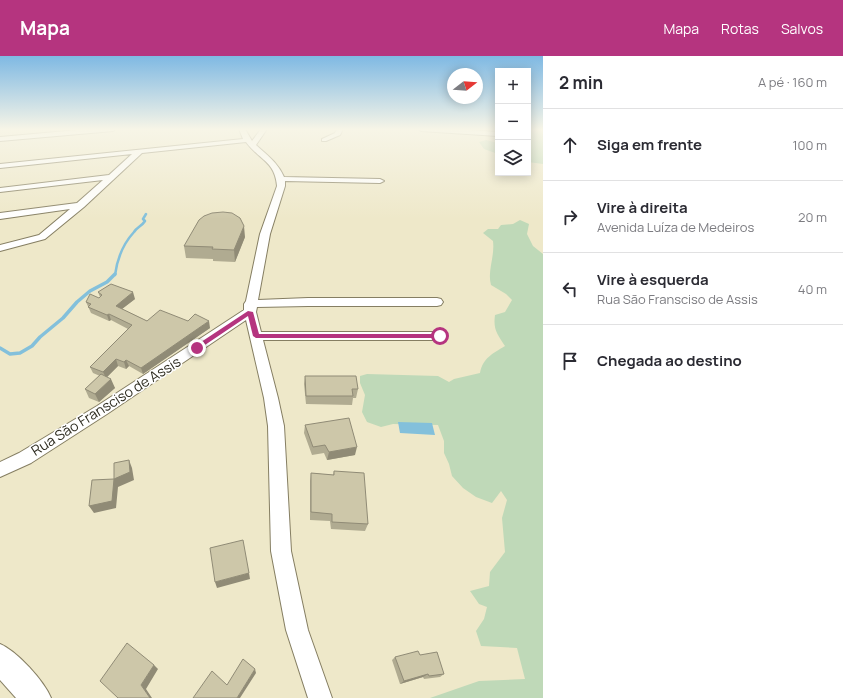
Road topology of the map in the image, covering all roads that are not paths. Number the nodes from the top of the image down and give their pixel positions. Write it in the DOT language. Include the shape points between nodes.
graph roads {
  1 [pos="70,159"];
  2 [pos="131,159"];
  3 [pos="269,159"];
  4 [pos="0,166"];
  5 [pos="110,177"];
  6 [pos="281,179"];
  7 [pos="380,181"];
  8 [pos="0,190"];
  9 [pos="81,205"];
  10 [pos="0,216"];
  11 [pos="0,248"];
  12 [pos="437,302"];
  13 [pos="250,308"];
  14 [pos="256,336"];
  15 [pos="440,336"];
  16 [pos="0,470"];
  17 [pos="0,658"];
  18 [pos="36,698"];
  19 [pos="320,698"];
  1 -- 4 [label="street"];
  2 -- 5 [label="street"];
  3 -- 6 [label="street"];
  5 -- 8 [label="street"];
  5 -- 9 [label="street"];
  6 -- 7 [label="street"];
  6 -- 13 [label="street" via="260,254"];
  9 -- 10 [label="street"];
  9 -- 11 [label="street" via="42,237"];
  12 -- 13 [label="street" via="308,302"];
  13 -- 14 [label="street"];
  13 -- 16 [label="street, Rua São Fransciso de Assis" via="173,365 25,458"];
  14 -- 15 [label="street"];
  14 -- 19 [label="street" via="276,426 281,551 297,630"];
  17 -- 18 [label="main road"];
}
